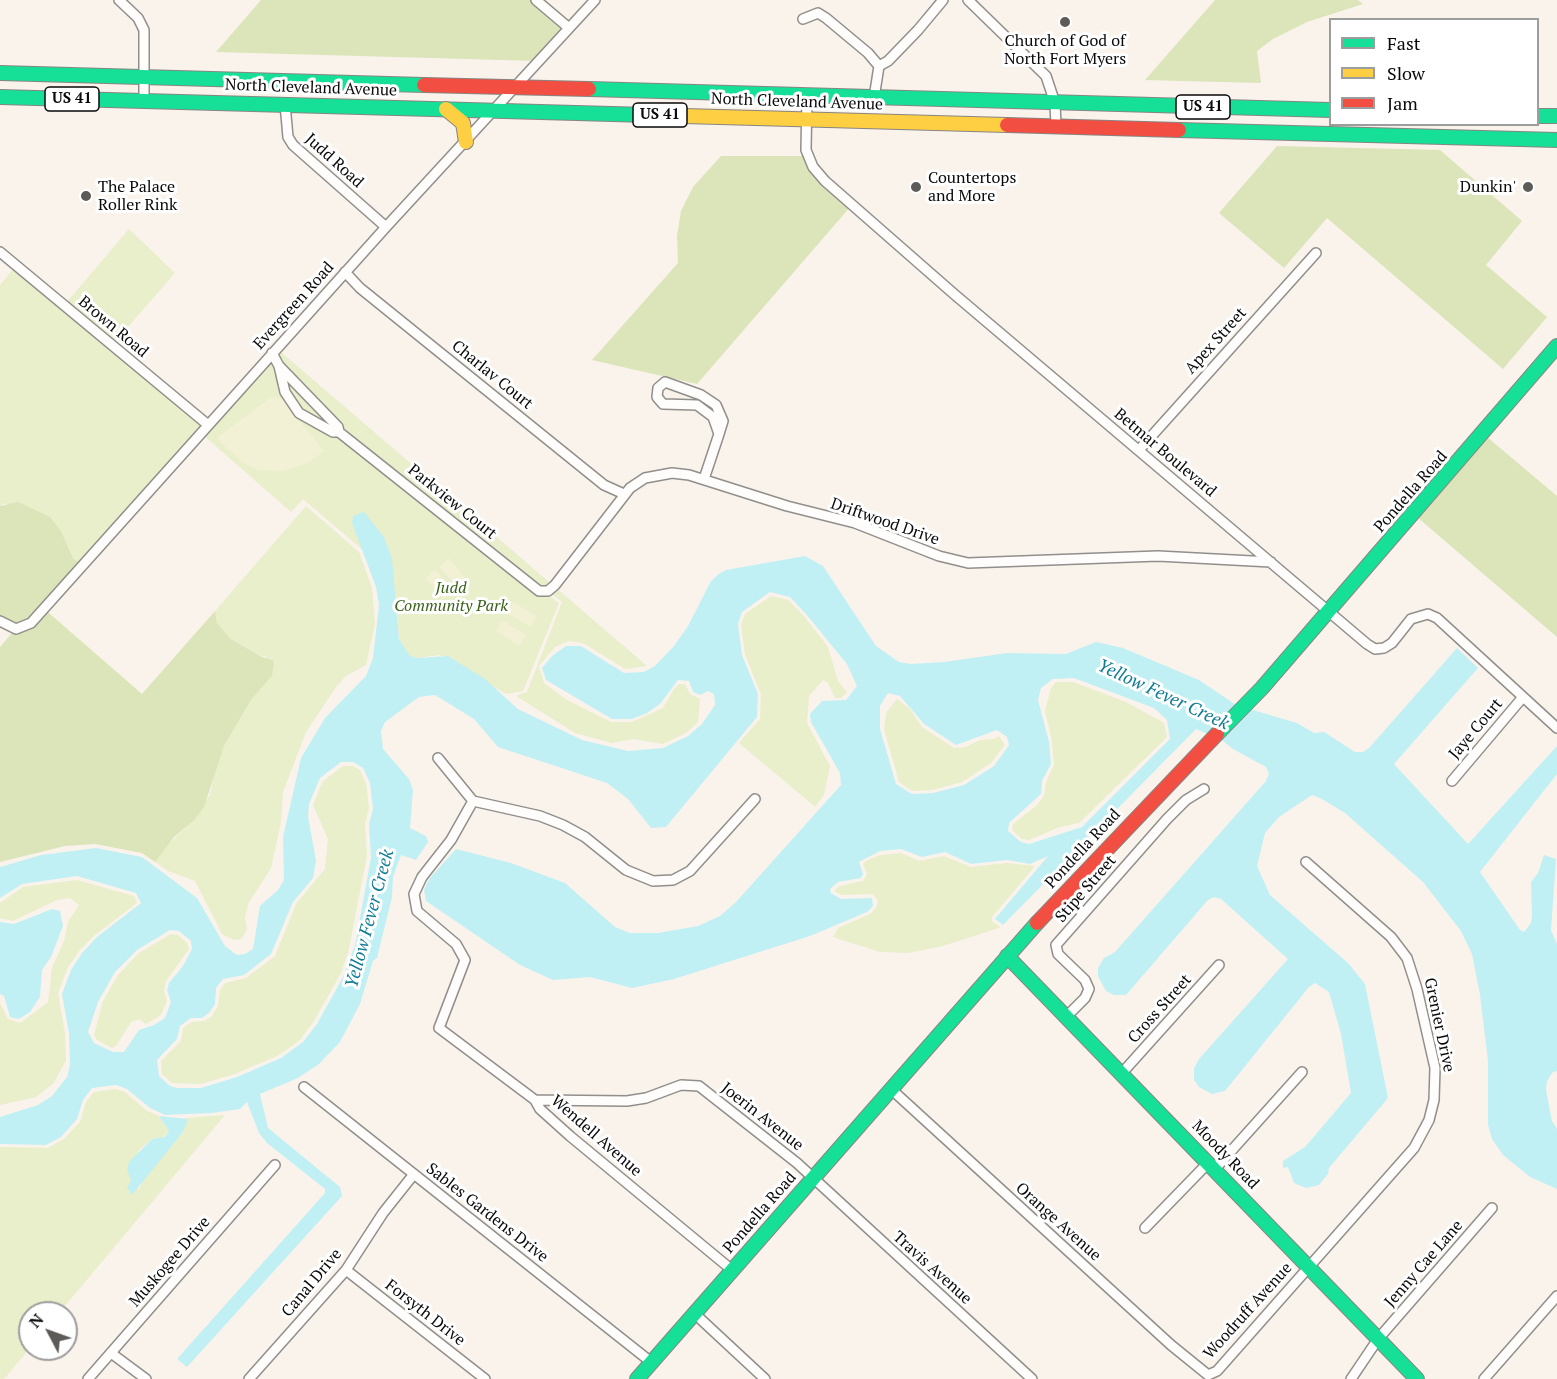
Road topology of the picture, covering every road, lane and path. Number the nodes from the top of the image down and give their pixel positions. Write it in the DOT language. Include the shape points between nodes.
graph roads {
  1 [pos="119,0"];
  2 [pos="536,0"];
  3 [pos="595,0"];
  4 [pos="943,0"];
  5 [pos="968,0"];
  6 [pos="803,19"];
  7 [pos="569,28"];
  8 [pos="879,66"];
  9 [pos="0,73"];
  10 [pos="144,78"];
  11 [pos="515,88"];
  12 [pos="664,92"];
  13 [pos="0,96"];
  14 [pos="807,96"];
  15 [pos="874,98"];
  16 [pos="144,100"];
  17 [pos="1055,103"];
  18 [pos="285,104"];
  19 [pos="446,109"];
  20 [pos="495,110"];
  21 [pos="1329,110"];
  22 [pos="662,115"];
  23 [pos="1539,116"];
  24 [pos="1557,116"];
  25 [pos="806,119"];
  26 [pos="1056,126"];
  27 [pos="1557,140"];
  28 [pos="466,141"];
  29 [pos="386,227"];
  30 [pos="0,252"];
  31 [pos="1316,253"];
  32 [pos="345,273"];
  33 [pos="1557,346"];
  34 [pos="272,353"];
  35 [pos="279,366"];
  36 [pos="694,393"];
  37 [pos="692,403"];
  38 [pos="207,424"];
  39 [pos="339,432"];
  40 [pos="719,435"];
  41 [pos="1139,450"];
  42 [pos="704,479"];
  43 [pos="624,494"];
  44 [pos="1271,562"];
  45 [pos="548,591"];
  46 [pos="1329,611"];
  47 [pos="0,621"];
  48 [pos="1523,697"];
  49 [pos="1557,728"];
  50 [pos="438,758"];
  51 [pos="1452,781"];
  52 [pos="1204,789"];
  53 [pos="755,799"];
  54 [pos="473,801"];
  55 [pos="1306,862"];
  56 [pos="1007,956"];
  57 [pos="1219,965"];
  58 [pos="1067,1016"];
  59 [pos="1302,1072"];
  60 [pos="1122,1073"];
  61 [pos="304,1088"];
  62 [pos="891,1089"];
  63 [pos="535,1100"];
  64 [pos="275,1165"];
  65 [pos="1212,1166"];
  66 [pos="414,1174"];
  67 [pos="812,1178"];
  68 [pos="1492,1208"];
  69 [pos="1145,1228"];
  70 [pos="1308,1266"];
  71 [pos="346,1270"];
  72 [pos="732,1270"];
  73 [pos="1557,1296"];
  74 [pos="694,1313"];
  75 [pos="1378,1339"];
  76 [pos="111,1353"];
  77 [pos="651,1362"];
  78 [pos="1208,1375"];
  79 [pos="88,1379"];
  80 [pos="146,1379"];
  81 [pos="249,1379"];
  82 [pos="485,1379"];
  83 [pos="637,1379"];
  84 [pos="765,1379"];
  85 [pos="1032,1379"];
  86 [pos="1351,1379"];
  87 [pos="1417,1379"];
  88 [pos="1484,1379"];
  1 -- 10 [label="street" via="138,18 144,30"];
  2 -- 7 [label="street"];
  3 -- 7 [label="street, Evergreen Road"];
  4 -- 8 [label="street"];
  5 -- 17 [label="street" via="1046,76"];
  6 -- 8 [label="street" via="818,13"];
  7 -- 11 [label="street, Evergreen Road"];
  8 -- 15 [label="street"];
  9 -- 10 [label="main road, North Cleveland Avenue / US 41"];
  10 -- 11 [label="main road, North Cleveland Avenue / US 41"];
  10 -- 16 [label="street"];
  11 -- 12 [label="main road, North Cleveland Avenue / US 41"];
  11 -- 20 [label="street, Evergreen Road"];
  12 -- 14 [label="main road, North Cleveland Avenue / US 41"];
  12 -- 22 [label="main road"];
  13 -- 16 [label="main road, North Cleveland Avenue / US 41"];
  14 -- 15 [label="main road, North Cleveland Avenue / US 41"];
  14 -- 25 [label="street, Betmar Boulevard"];
  15 -- 17 [label="main road, North Cleveland Avenue / US 41"];
  16 -- 18 [label="main road, North Cleveland Avenue / US 41"];
  17 -- 21 [label="main road, North Cleveland Avenue / US 41"];
  17 -- 26 [label="street"];
  18 -- 19 [label="main road, North Cleveland Avenue / US 41"];
  18 -- 29 [label="street, Judd Road" via="288,137 293,145"];
  19 -- 20 [label="main road, North Cleveland Avenue / US 41"];
  19 -- 28 [label="main road" via="463,123"];
  20 -- 22 [label="main road, North Cleveland Avenue / US 41"];
  20 -- 28 [label="street, Evergreen Road"];
  22 -- 25 [label="main road, North Cleveland Avenue / US 41"];
  23 -- 24 [label="main road"];
  25 -- 26 [label="main road, North Cleveland Avenue / US 41"];
  25 -- 41 [label="street, Betmar Boulevard" via="808,159 825,181"];
  26 -- 27 [label="main road, North Cleveland Avenue / US 41"];
  28 -- 29 [label="street, Evergreen Road"];
  29 -- 32 [label="street, Evergreen Road"];
  30 -- 38 [label="street, Brown Road"];
  31 -- 41 [label="street, Apex Street"];
  32 -- 34 [label="street, Evergreen Road"];
  32 -- 43 [label="street, Charlav Court" via="604,485"];
  33 -- 46 [label="main road, Pondella Road"];
  34 -- 35 [label="street, Parkview Court"];
  34 -- 38 [label="street, Evergreen Road"];
  35 -- 39 [label="street, Parkview Court"];
  35 -- 39 [label="street, Parkview Court" via="293,407 306,418"];
  36 -- 37 [label="street"];
  36 -- 37 [label="street" via="665,382 658,388 657,397 663,404"];
  36 -- 40 [label="street" via="709,399 721,413"];
  37 -- 40 [label="street" via="713,417"];
  38 -- 47 [label="street, Evergreen Road" via="31,623 16,629"];
  39 -- 45 [label="street, Parkview Court" via="532,586"];
  40 -- 42 [label="street"];
  41 -- 44 [label="street, Betmar Boulevard"];
  42 -- 43 [label="street, Driftwood Drive" via="664,473 645,478"];
  42 -- 44 [label="street, Driftwood Drive" via="855,523 968,564 1158,556"];
  43 -- 45 [label="street, Driftwood Drive"];
  44 -- 46 [label="street, Betmar Boulevard"];
  46 -- 48 [label="street, Betmar Boulevard" via="1375,649 1392,643 1411,619 1428,614"];
  46 -- 56 [label="main road, Pondella Road" via="1262,688"];
  48 -- 49 [label="street, Betmar Boulevard"];
  48 -- 51 [label="street, Jaye Court"];
  50 -- 54 [label="street"];
  52 -- 58 [label="street, Stipe Street" via="1167,819 1056,945 1058,954 1088,984 1085,998"];
  53 -- 54 [label="street" via="697,866 682,876 663,881 634,875 563,825"];
  54 -- 63 [label="street, Wendell Avenue" via="451,840 422,877 414,898 417,911 456,944 465,960 439,1028"];
  55 -- 70 [label="street, Grenier Drive" via="1402,951 1417,989 1436,1079 1432,1110 1420,1139"];
  56 -- 58 [label="main road, Moody Road"];
  56 -- 62 [label="main road, Pondella Road"];
  57 -- 60 [label="street, Cross Street"];
  58 -- 60 [label="main road, Moody Road"];
  59 -- 65 [label="street"];
  60 -- 65 [label="main road, Moody Road"];
  61 -- 66 [label="street, Sables Gardens Drive"];
  62 -- 67 [label="main road, Pondella Road"];
  62 -- 78 [label="street, Orange Avenue"];
  63 -- 67 [label="street, Joerin Avenue" via="627,1101 690,1084 699,1086"];
  63 -- 72 [label="street, Wendell Avenue" via="570,1136"];
  64 -- 76 [label="street, Muskogee Drive"];
  65 -- 69 [label="street"];
  65 -- 70 [label="main road, Moody Road"];
  66 -- 71 [label="street, Canal Drive"];
  66 -- 77 [label="street, Sables Gardens Drive"];
  67 -- 72 [label="main road, Pondella Road"];
  67 -- 85 [label="street, Travis Avenue"];
  68 -- 75 [label="street, Jenny Cae Lane"];
  70 -- 75 [label="main road, Moody Road"];
  70 -- 78 [label="street, Woodruff Avenue" via="1216,1371"];
  71 -- 81 [label="street, Canal Drive"];
  71 -- 82 [label="street, Forsyth Drive"];
  72 -- 74 [label="main road, Pondella Road"];
  73 -- 88 [label="street"];
  74 -- 77 [label="main road, Pondella Road"];
  74 -- 84 [label="street"];
  75 -- 86 [label="street, Jenny Cae Lane"];
  75 -- 87 [label="main road, Moody Road"];
  76 -- 79 [label="street, Muskogee Drive"];
  76 -- 80 [label="street"];
  77 -- 83 [label="main road, Pondella Road"];
}
